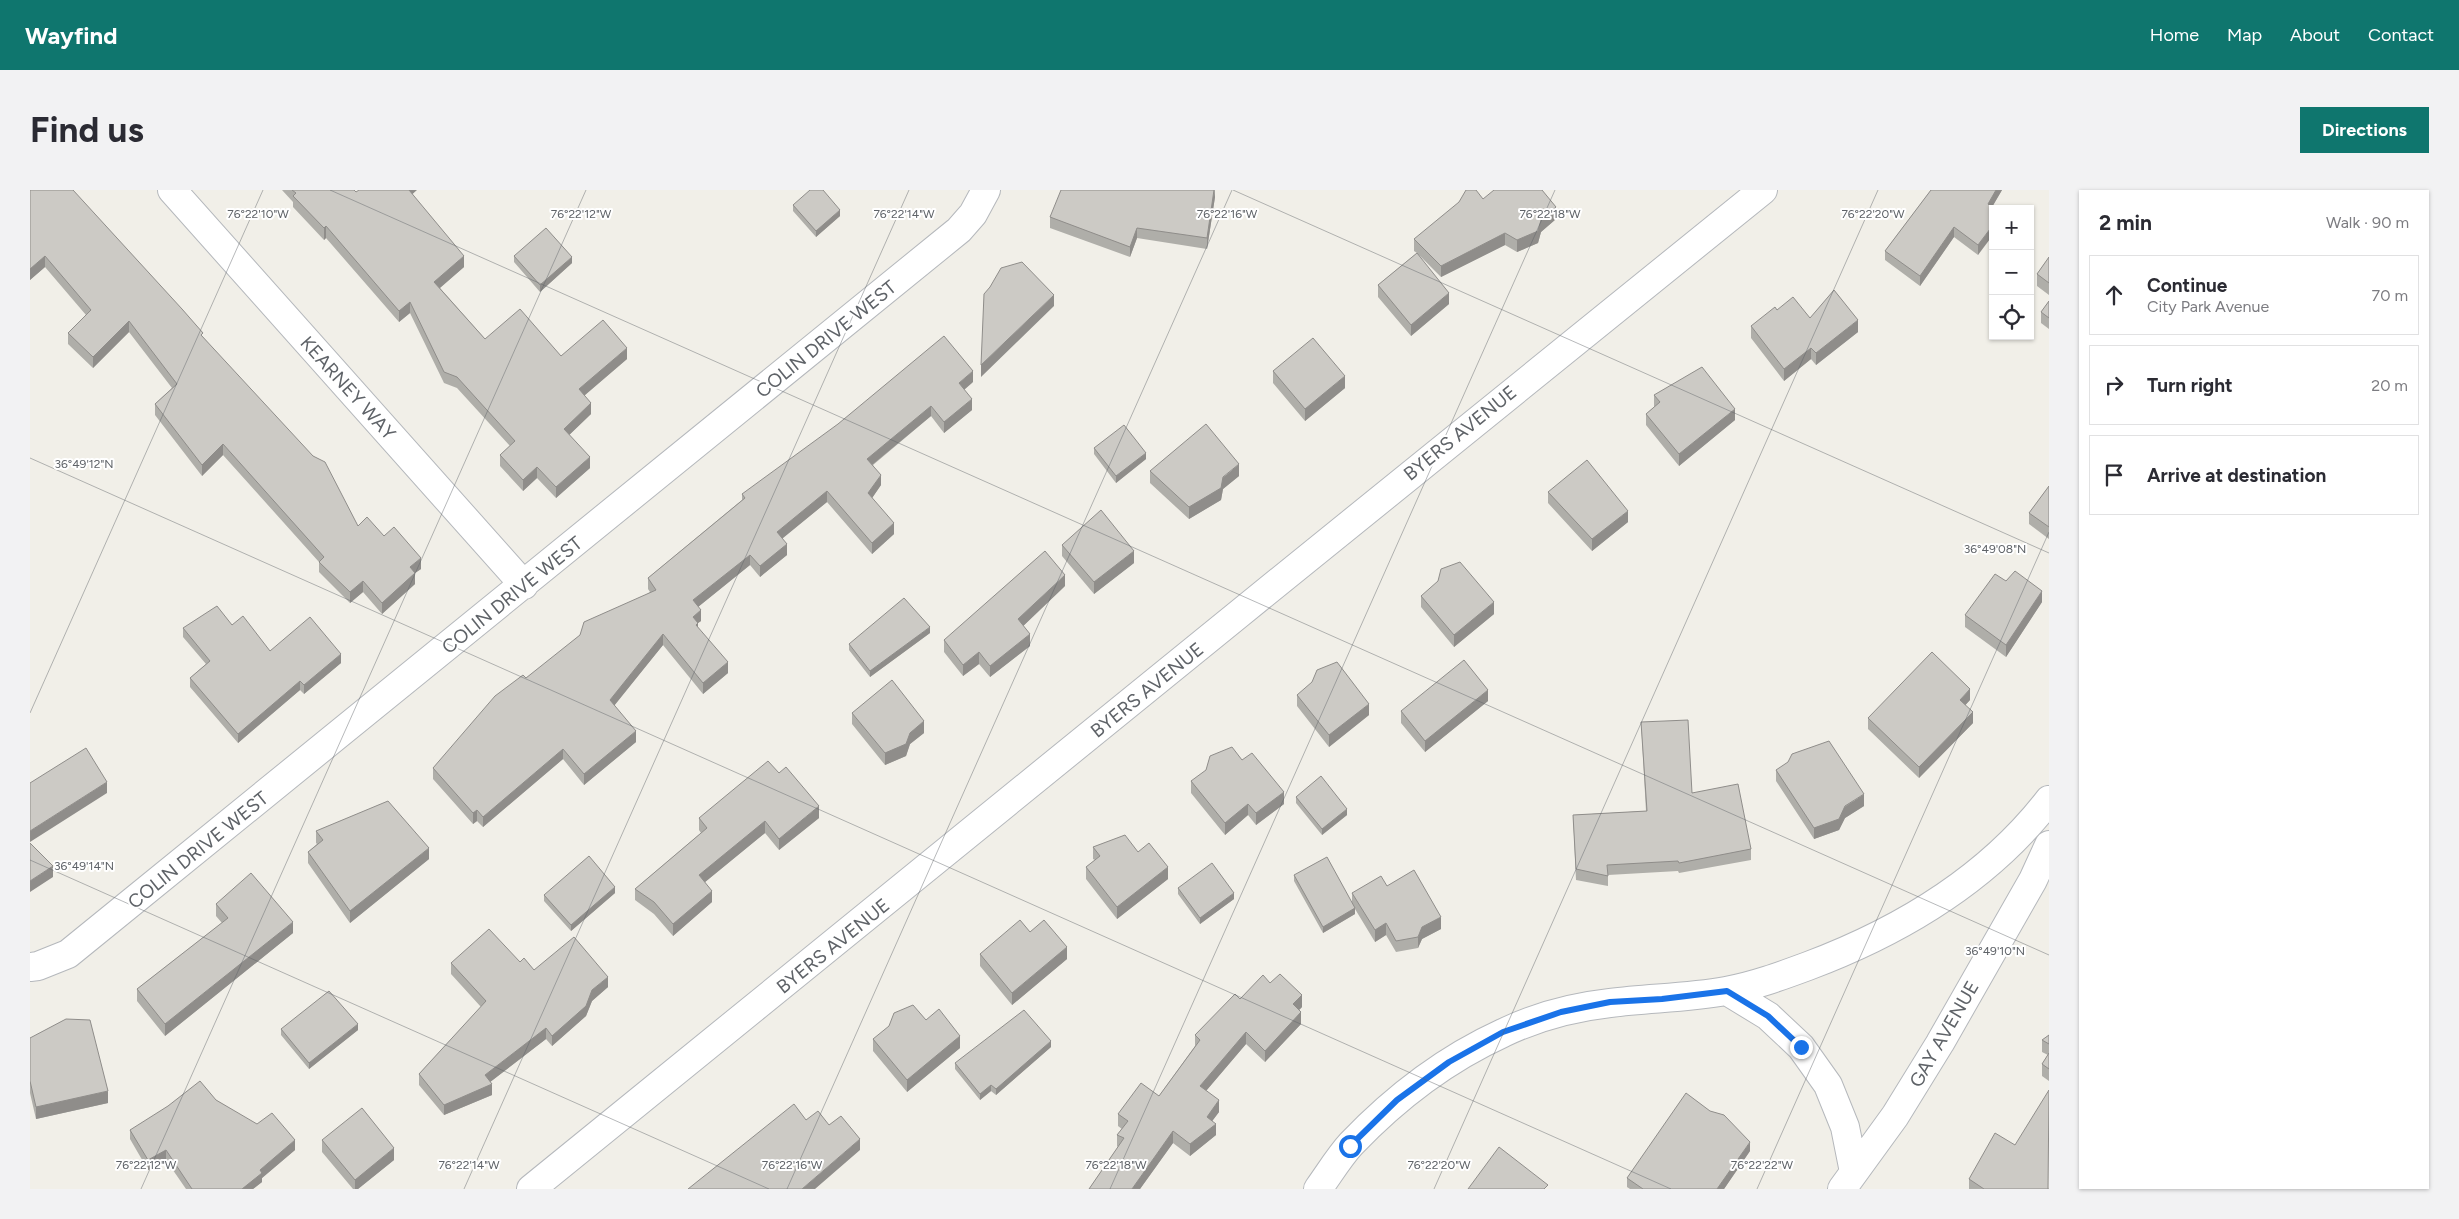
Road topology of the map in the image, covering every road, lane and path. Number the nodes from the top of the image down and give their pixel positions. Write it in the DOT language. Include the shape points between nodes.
graph roads {
  1 [pos="172,190"];
  2 [pos="986,190"];
  3 [pos="1763,190"];
  4 [pos="524,586"];
  5 [pos="2049,800"];
  6 [pos="2049,845"];
  7 [pos="30,967"];
  8 [pos="1727,991"];
  9 [pos="1848,1181"];
  10 [pos="531,1189"];
  11 [pos="1318,1189"];
  1 -- 4 [label="street, KEARNEY WAY"];
  2 -- 4 [label="street, COLIN DRIVE WEST" via="973,214 959,230"];
  3 -- 10 [label="street, BYERS AVENUE"];
  4 -- 7 [label="street, COLIN DRIVE WEST" via="82,944 68,954"];
  5 -- 8 [label="street" via="2030,824 1967,882 1920,914 1857,948 1767,981"];
  6 -- 9 [label="street, GAY AVENUE" via="2033,880 1940,1043 1895,1116"];
  8 -- 9 [label="street" via="1768,1016 1801,1047 1831,1093 1845,1128"];
  8 -- 11 [label="street" via="1610,1002 1561,1012 1503,1032 1449,1062 1397,1100 1350,1146"];
}
